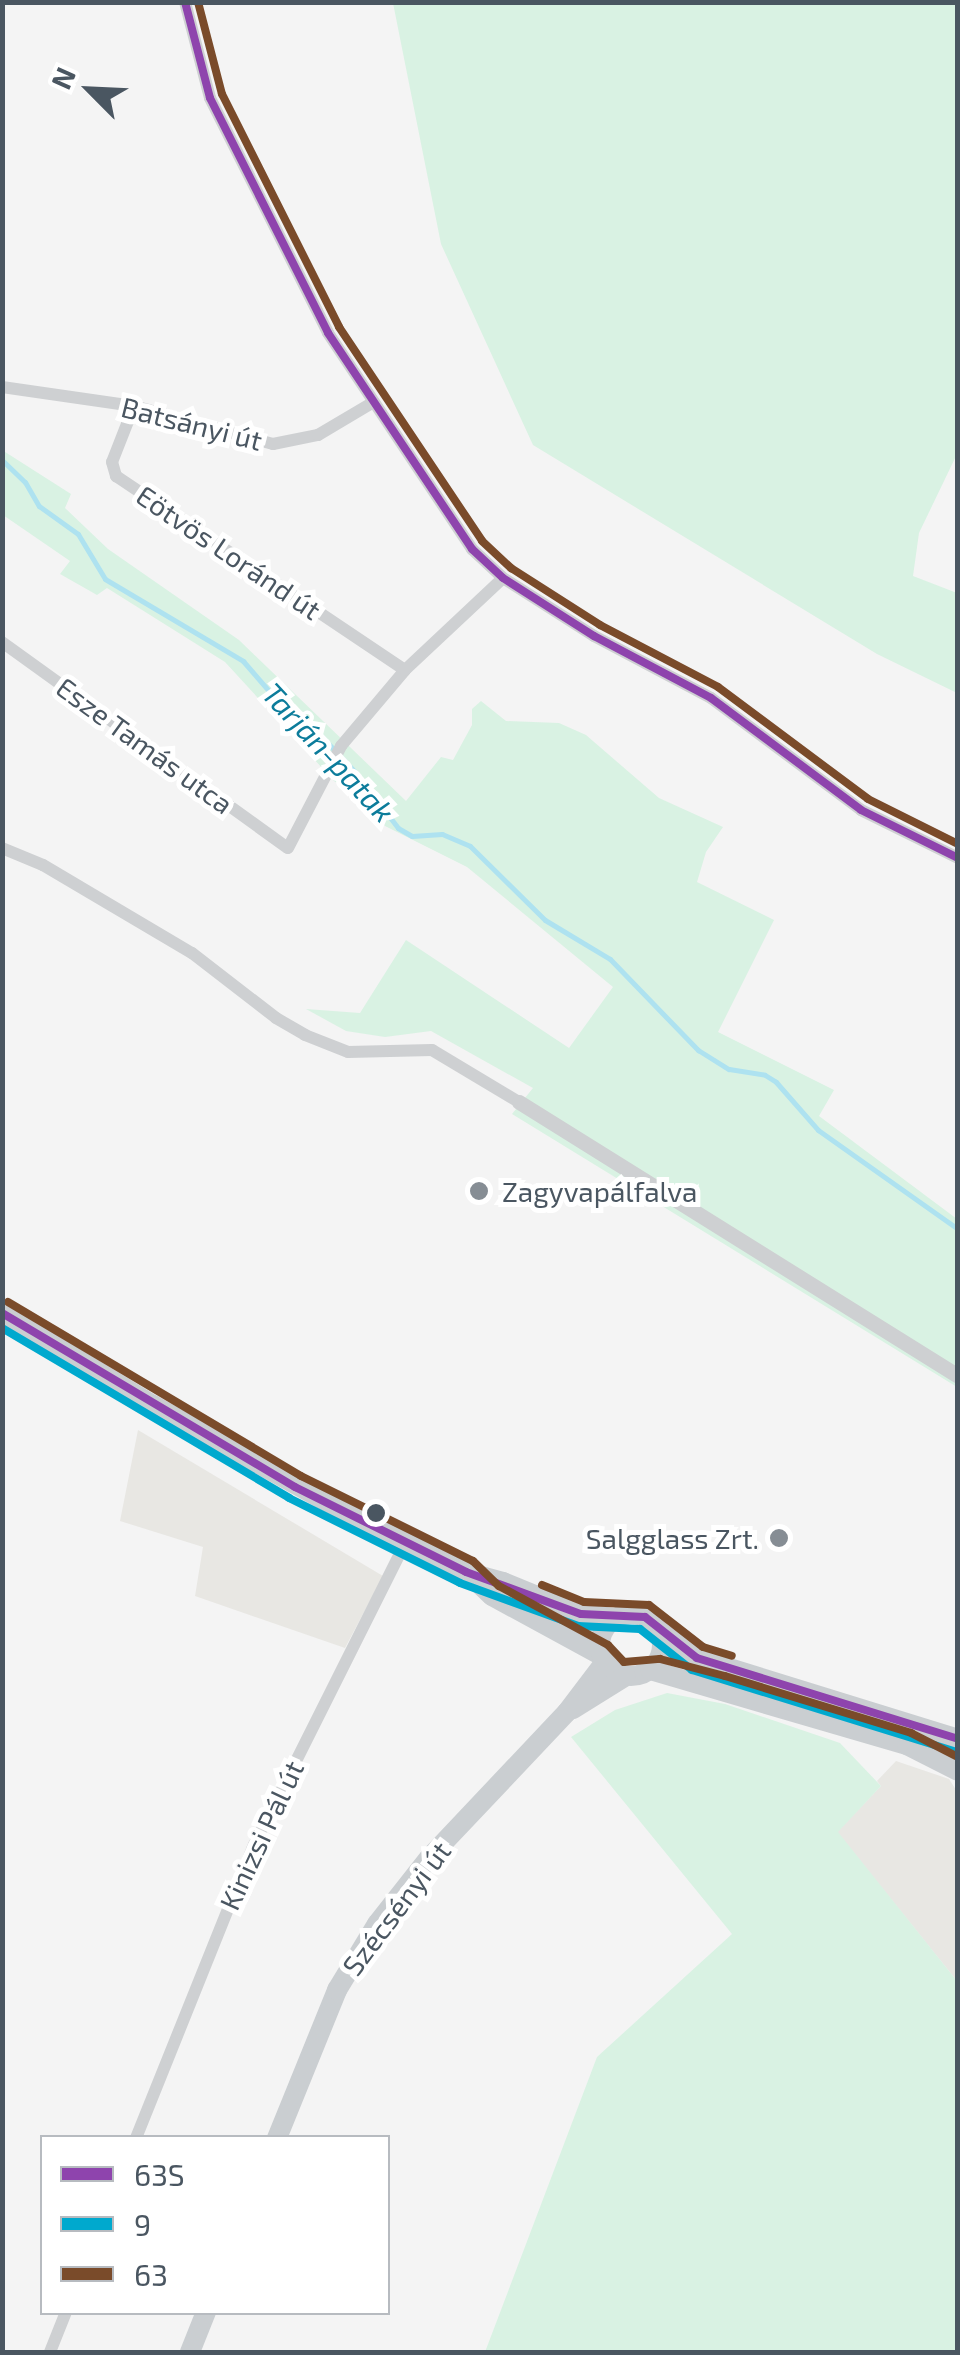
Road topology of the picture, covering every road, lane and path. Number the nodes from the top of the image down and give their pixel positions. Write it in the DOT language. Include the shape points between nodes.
graph roads {
  1 [pos="185,2"];
  2 [pos="2,387"];
  3 [pos="372,403"];
  4 [pos="134,406"];
  5 [pos="503,578"];
  6 [pos="2,642"];
  7 [pos="406,670"];
  8 [pos="2,848"];
  9 [pos="958,858"];
  10 [pos="519,1102"];
  11 [pos="2,1313"];
  12 [pos="958,1376"];
  13 [pos="406,1542"];
  14 [pos="466,1572"];
  15 [pos="616,1618"];
  16 [pos="659,1631"];
  17 [pos="604,1659"];
  18 [pos="650,1670"];
  19 [pos="626,1676"];
  20 [pos="567,1712"];
  21 [pos="958,1740"];
  22 [pos="958,1771"];
  23 [pos="137,2135"];
  24 [pos="278,2135"];
  25 [pos="65,2315"];
  26 [pos="205,2315"];
  27 [pos="50,2352"];
  28 [pos="190,2352"];
  1 -- 3 [label="street" via="222,124 328,334"];
  2 -- 4 [label="street, Batsányi út"];
  3 -- 4 [label="street, Batsányi út" via="318,435 273,444"];
  3 -- 5 [label="street" via="452,525"];
  4 -- 7 [label="street, Eötvös Loránd út" via="112,462 116,476"];
  5 -- 7 [label="street"];
  5 -- 9 [label="street" via="712,698 861,810"];
  6 -- 7 [label="street, Esze Tamás utca" via="288,848 332,758"];
  8 -- 10 [label="street" via="192,953 305,1035 348,1052 432,1050"];
  10 -- 12 [label="street"];
  11 -- 13 [label="main road" via="295,1487"];
  13 -- 14 [label="main road"];
  13 -- 23 [label="street, Kinizsi Pál út" via="254,1846"];
  14 -- 15 [label="main road" via="580,1614"];
  14 -- 17 [label="main road" via="492,1596"];
  15 -- 16 [label="main road" via="636,1614"];
  15 -- 17 [label="main road" via="603,1632"];
  16 -- 18 [label="main road" via="661,1652"];
  16 -- 21 [label="main road" via="697,1658"];
  17 -- 19 [label="main road"];
  17 -- 20 [label="main road, Szécsényi út"];
  18 -- 19 [label="main road"];
  18 -- 22 [label="main road" via="907,1744"];
  19 -- 20 [label="main road, Szécsényi út"];
  20 -- 24 [label="main road, Szécsényi út" via="442,1843 377,1924 336,1990"];
  25 -- 27 [label="street"];
  26 -- 28 [label="main road"];
}
